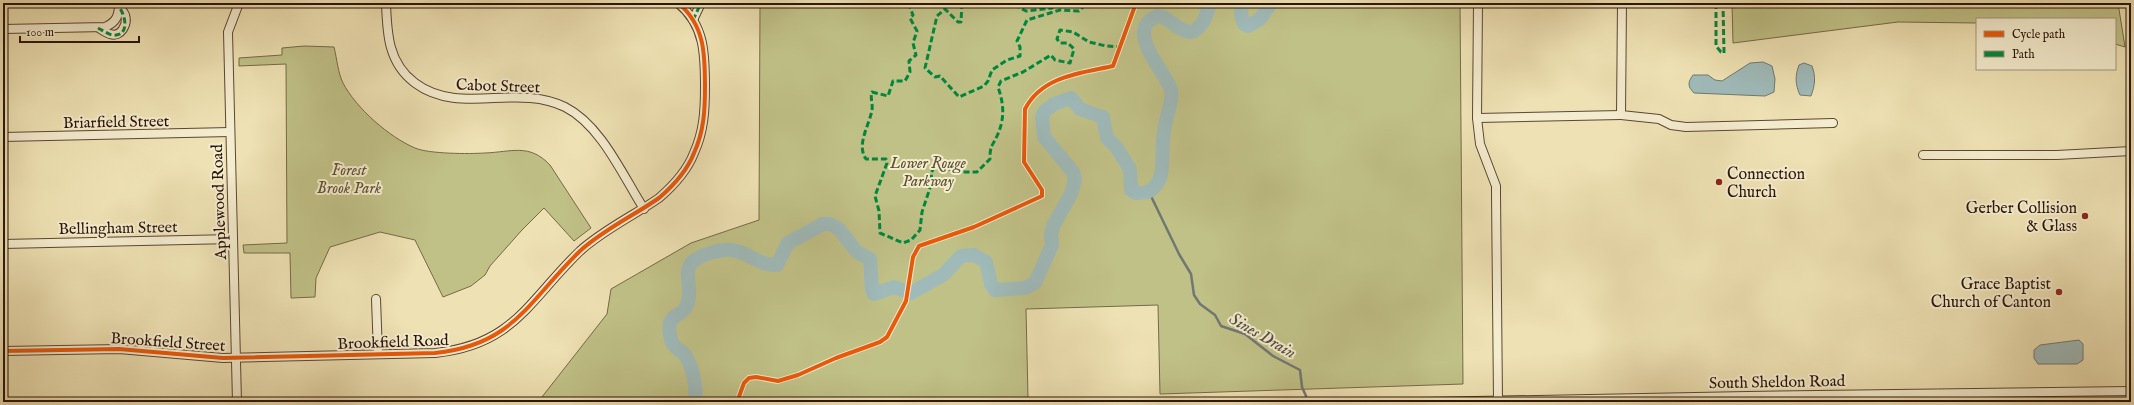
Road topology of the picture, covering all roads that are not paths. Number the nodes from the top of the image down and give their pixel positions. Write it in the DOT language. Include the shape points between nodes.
graph roads {
  1 [pos="239,3"];
  2 [pos="386,3"];
  3 [pos="701,3"];
  4 [pos="1478,3"];
  5 [pos="1622,3"];
  6 [pos="680,4"];
  7 [pos="119,5"];
  8 [pos="693,20"];
  9 [pos="98,28"];
  10 [pos="3,29"];
  11 [pos="1621,115"];
  12 [pos="1477,118"];
  13 [pos="1833,123"];
  14 [pos="230,132"];
  15 [pos="3,137"];
  16 [pos="2131,151"];
  17 [pos="1923,155"];
  18 [pos="644,209"];
  19 [pos="234,239"];
  20 [pos="3,244"];
  21 [pos="376,299"];
  22 [pos="3,351"];
  23 [pos="378,354"];
  24 [pos="236,357"];
  25 [pos="2131,391"];
  26 [pos="1498,400"];
  27 [pos="237,402"];
  28 [pos="1424,402"];
  1 -- 14 [label="street, Applewood Road" via="228,32"];
  2 -- 18 [label="street, Cabot Street" via="387,33 391,51 412,81 427,91 445,97 530,97 566,107 579,115 599,136"];
  3 -- 8 [label="street"];
  4 -- 12 [label="street"];
  5 -- 11 [label="street"];
  6 -- 8 [label="street"];
  7 -- 9 [label="street" via="119,14 114,22"];
  7 -- 9 [label="street" via="126,19 123,30 112,35"];
  8 -- 18 [label="street" via="705,52 703,127 688,165 669,189"];
  9 -- 10 [label="street"];
  11 -- 12 [label="street"];
  11 -- 13 [label="street" via="1659,119 1671,125 1686,127"];
  12 -- 26 [label="street" via="1480,144 1496,186"];
  14 -- 15 [label="street, Briarfield Street"];
  14 -- 19 [label="street, Applewood Road"];
  16 -- 17 [label="street"];
  18 -- 23 [label="street, Brookfield Road" via="581,250 524,314 493,337 474,346 450,351"];
  19 -- 20 [label="street, Bellingham Street"];
  19 -- 24 [label="street, Applewood Road"];
  21 -- 23 [label="street"];
  22 -- 24 [label="street, Brookfield Street" via="119,349"];
  23 -- 24 [label="street, Brookfield Road"];
  24 -- 27 [label="street, Applewood Road"];
  25 -- 26 [label="street, South Sheldon Road"];
  26 -- 28 [label="street, South Sheldon Road"];
}
